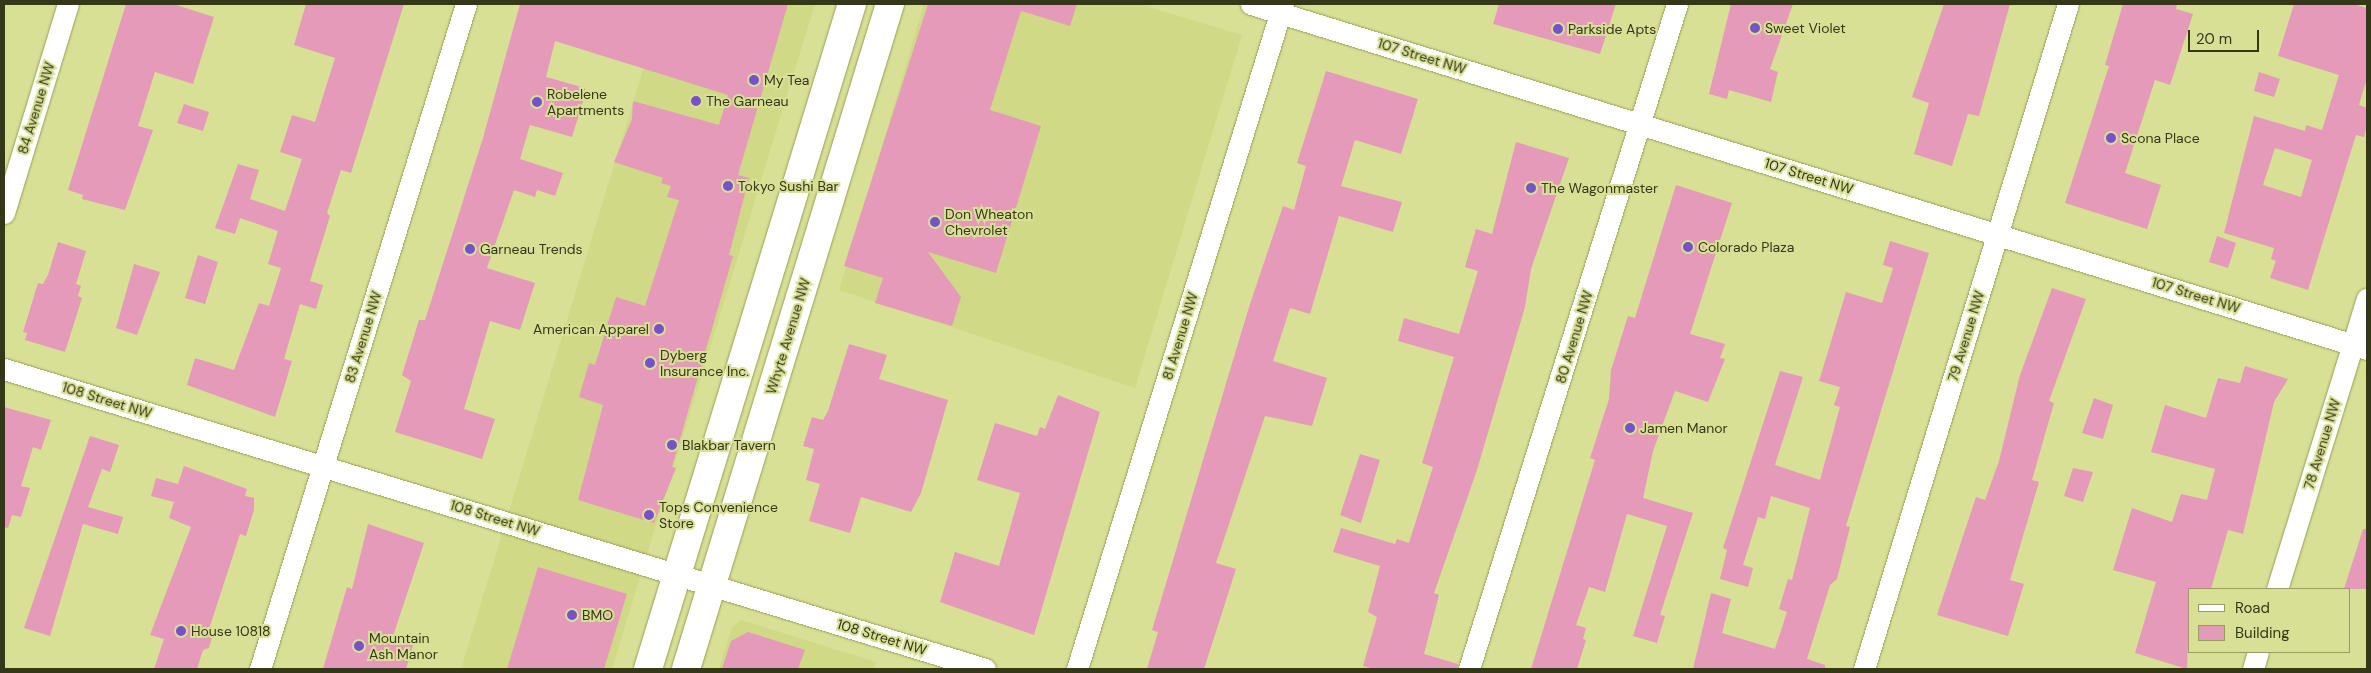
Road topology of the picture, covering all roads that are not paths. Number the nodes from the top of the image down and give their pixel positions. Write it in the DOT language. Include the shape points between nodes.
graph roads {
  1 [pos="68,4"];
  2 [pos="466,4"];
  3 [pos="852,4"];
  4 [pos="890,4"];
  5 [pos="1251,4"];
  6 [pos="1677,4"];
  7 [pos="2068,4"];
  8 [pos="1281,8"];
  9 [pos="1640,124"];
  10 [pos="4,213"];
  11 [pos="1997,234"];
  12 [pos="2367,299"];
  13 [pos="2360,347"];
  14 [pos="4,369"];
  15 [pos="324,465"];
  16 [pos="678,573"];
  17 [pos="712,584"];
  18 [pos="2278,588"];
  19 [pos="2258,653"];
  20 [pos="260,669"];
  21 [pos="648,669"];
  22 [pos="686,669"];
  23 [pos="985,669"];
  24 [pos="1077,669"];
  25 [pos="1469,669"];
  26 [pos="1864,669"];
  27 [pos="2253,669"];
  1 -- 10 [label="street, 84 Avenue NW"];
  2 -- 15 [label="street, 83 Avenue NW"];
  3 -- 16 [label="main road"];
  4 -- 17 [label="main road, Whyte Avenue NW"];
  5 -- 8 [label="street, 107 Street NW"];
  6 -- 9 [label="street, 80 Avenue NW"];
  7 -- 11 [label="street, 79 Avenue NW"];
  8 -- 9 [label="street, 107 Street NW"];
  8 -- 24 [label="street, 81 Avenue NW"];
  9 -- 11 [label="street, 107 Street NW"];
  9 -- 25 [label="street, 80 Avenue NW"];
  11 -- 13 [label="street, 107 Street NW"];
  11 -- 26 [label="street, 79 Avenue NW"];
  12 -- 13 [label="street, 78 Avenue NW"];
  13 -- 18 [label="street, 78 Avenue NW"];
  14 -- 15 [label="street, 108 Street NW"];
  15 -- 16 [label="street, 108 Street NW"];
  15 -- 20 [label="street, 83 Avenue NW"];
  16 -- 17 [label="street, 108 Street NW"];
  16 -- 21 [label="main road"];
  17 -- 22 [label="main road, Whyte Avenue NW"];
  17 -- 23 [label="street, 108 Street NW"];
  19 -- 27 [label="street"];
}
